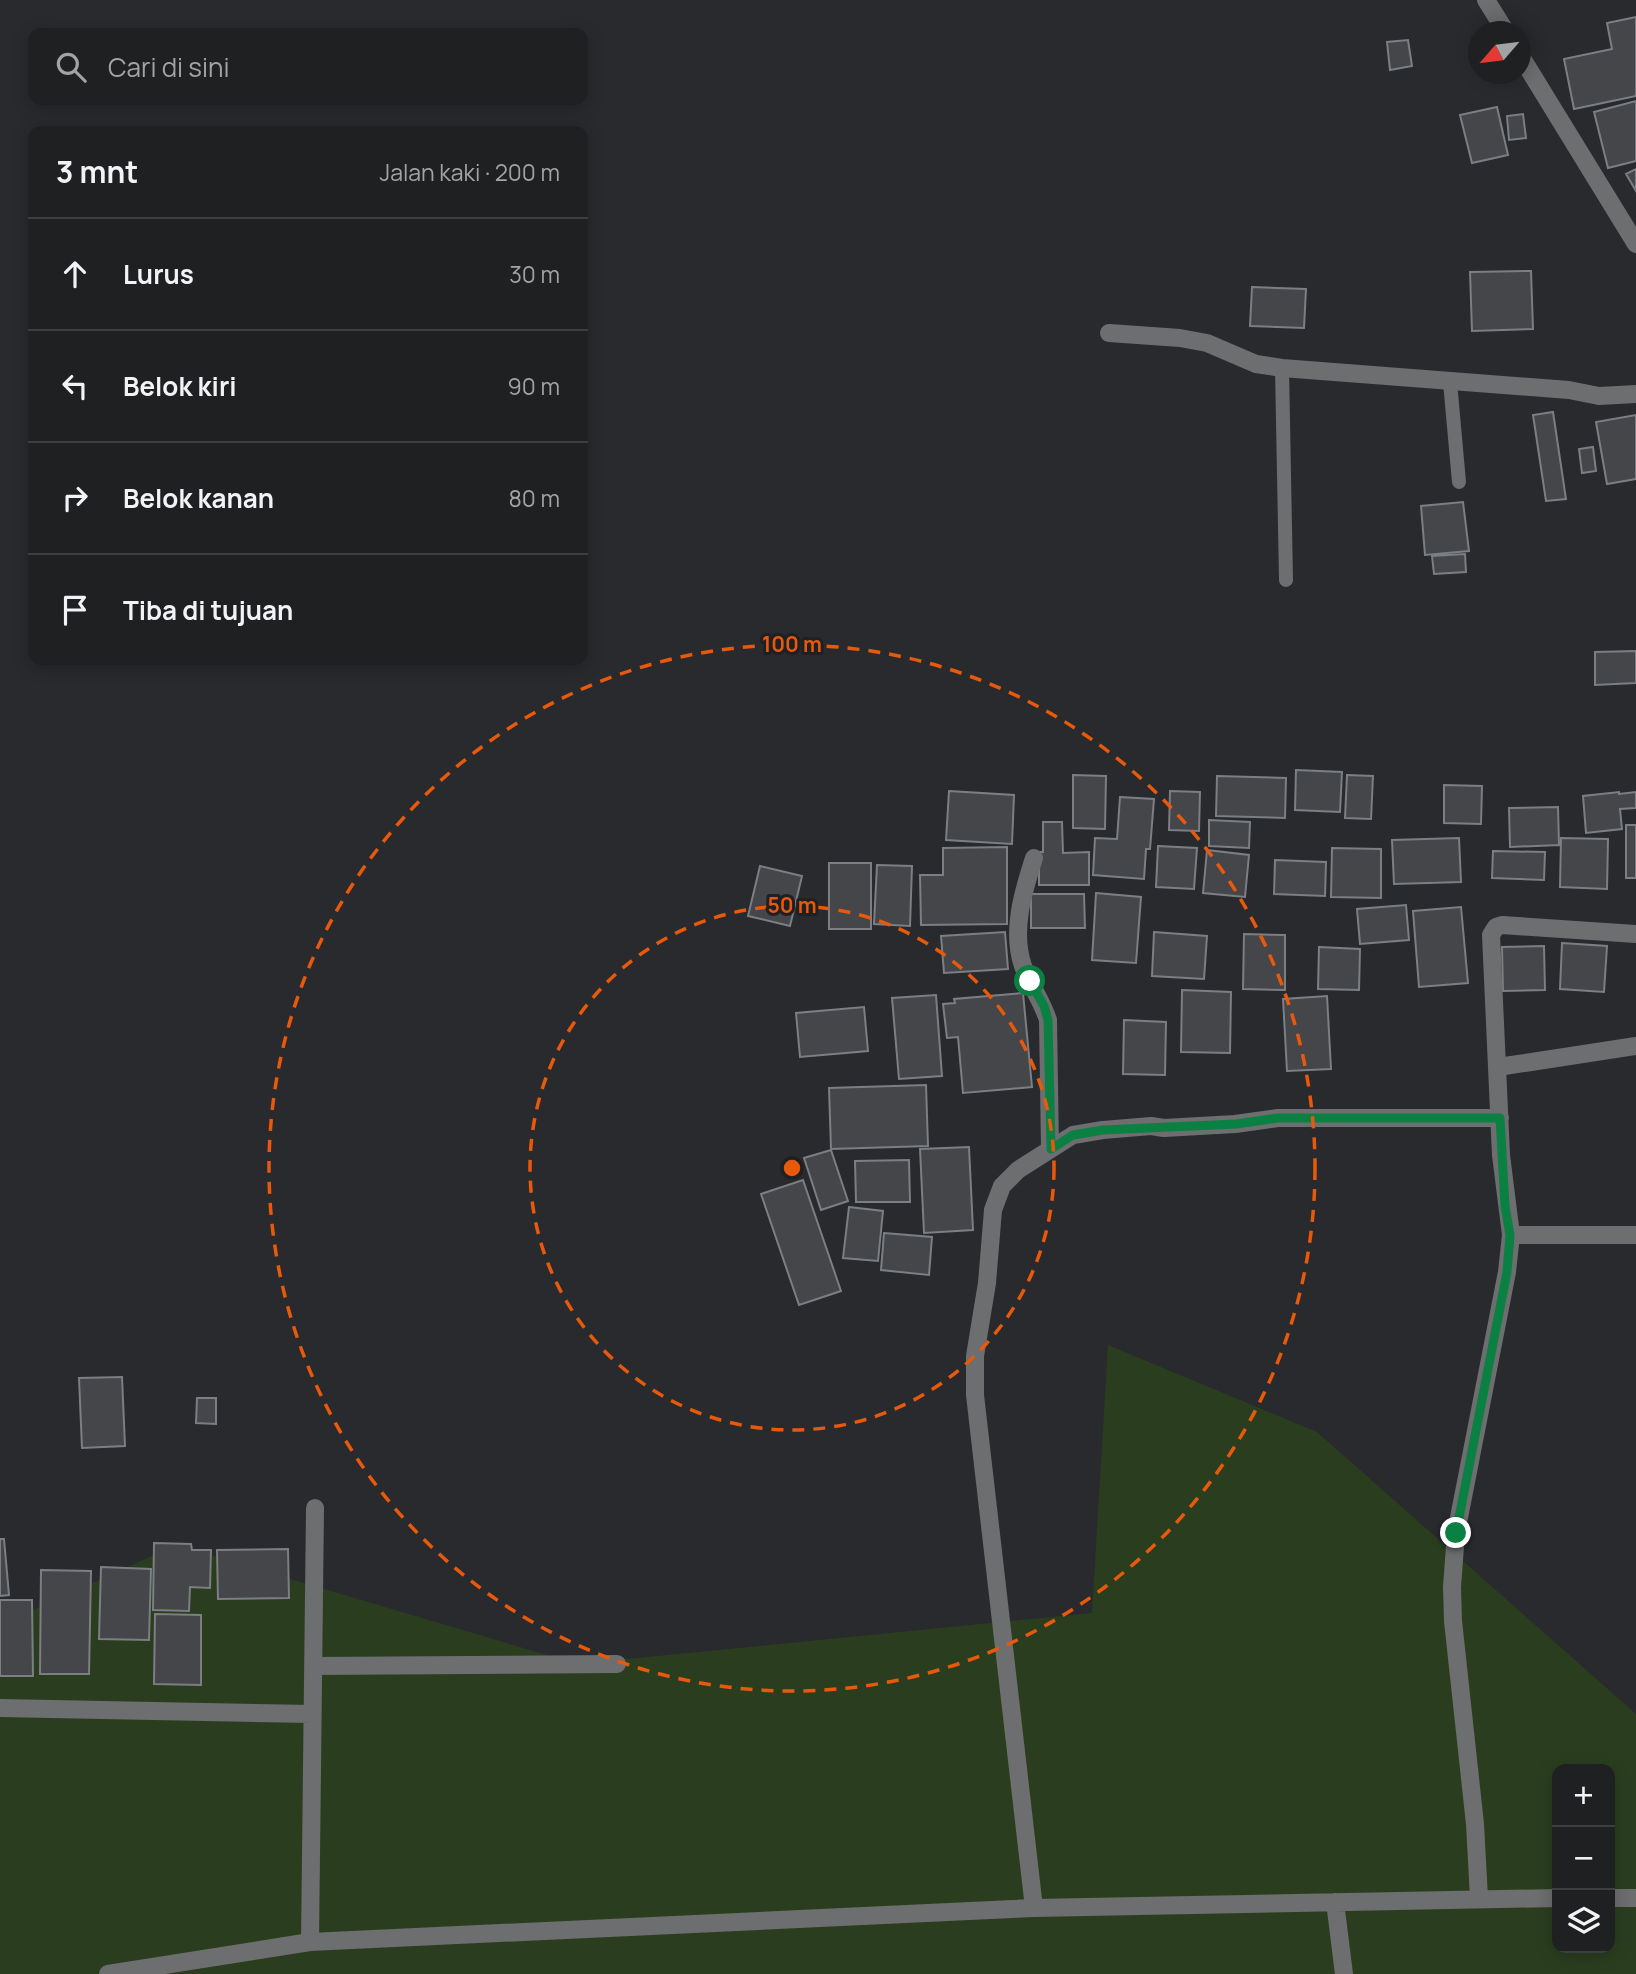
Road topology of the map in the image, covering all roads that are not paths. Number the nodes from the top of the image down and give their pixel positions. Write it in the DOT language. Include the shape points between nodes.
graph roads {
  1 [pos="1486,0"];
  2 [pos="1499,21"];
  3 [pos="1531,71"];
  4 [pos="1636,244"];
  5 [pos="1109,333"];
  6 [pos="1282,368"];
  7 [pos="1450,382"];
  8 [pos="1636,394"];
  9 [pos="1459,482"];
  10 [pos="1286,580"];
  11 [pos="1034,858"];
  12 [pos="1636,934"];
  13 [pos="1636,1046"];
  14 [pos="1498,1066"];
  15 [pos="1500,1118"];
  16 [pos="1051,1149"];
  17 [pos="1510,1235"];
  18 [pos="1636,1235"];
  19 [pos="315,1508"];
  20 [pos="617,1664"];
  21 [pos="313,1667"];
  22 [pos="0,1709"];
  23 [pos="312,1714"];
  24 [pos="1479,1898"];
  25 [pos="1552,1898"];
  26 [pos="1615,1898"];
  27 [pos="1636,1898"];
  28 [pos="1335,1902"];
  29 [pos="1034,1908"];
  30 [pos="310,1942"];
  31 [pos="108,1974"];
  32 [pos="1344,1974"];
  1 -- 2 [label="street"];
  3 -- 4 [label="street"];
  5 -- 6 [label="street" via="1207,343 1256,364"];
  6 -- 7 [label="street"];
  6 -- 10 [label="lane"];
  7 -- 8 [label="street" via="1599,396"];
  7 -- 9 [label="lane"];
  11 -- 16 [label="street" via="1023,893 1019,952 1048,1020"];
  12 -- 14 [label="street" via="1496,927 1491,939"];
  13 -- 14 [label="street"];
  14 -- 15 [label="street"];
  15 -- 16 [label="street" via="1278,1118 1103,1130 1073,1135"];
  15 -- 17 [label="street"];
  16 -- 29 [label="street" via="1002,1186 993,1210 975,1356 975,1395"];
  17 -- 18 [label="street"];
  17 -- 24 [label="street" via="1507,1272 1456,1533 1452,1587"];
  19 -- 21 [label="street"];
  20 -- 21 [label="street"];
  21 -- 23 [label="street"];
  22 -- 23 [label="street"];
  23 -- 30 [label="street"];
  24 -- 25 [label="street"];
  24 -- 28 [label="street"];
  26 -- 27 [label="street"];
  28 -- 29 [label="street"];
  28 -- 32 [label="street"];
  29 -- 30 [label="street"];
  30 -- 31 [label="street"];
}
